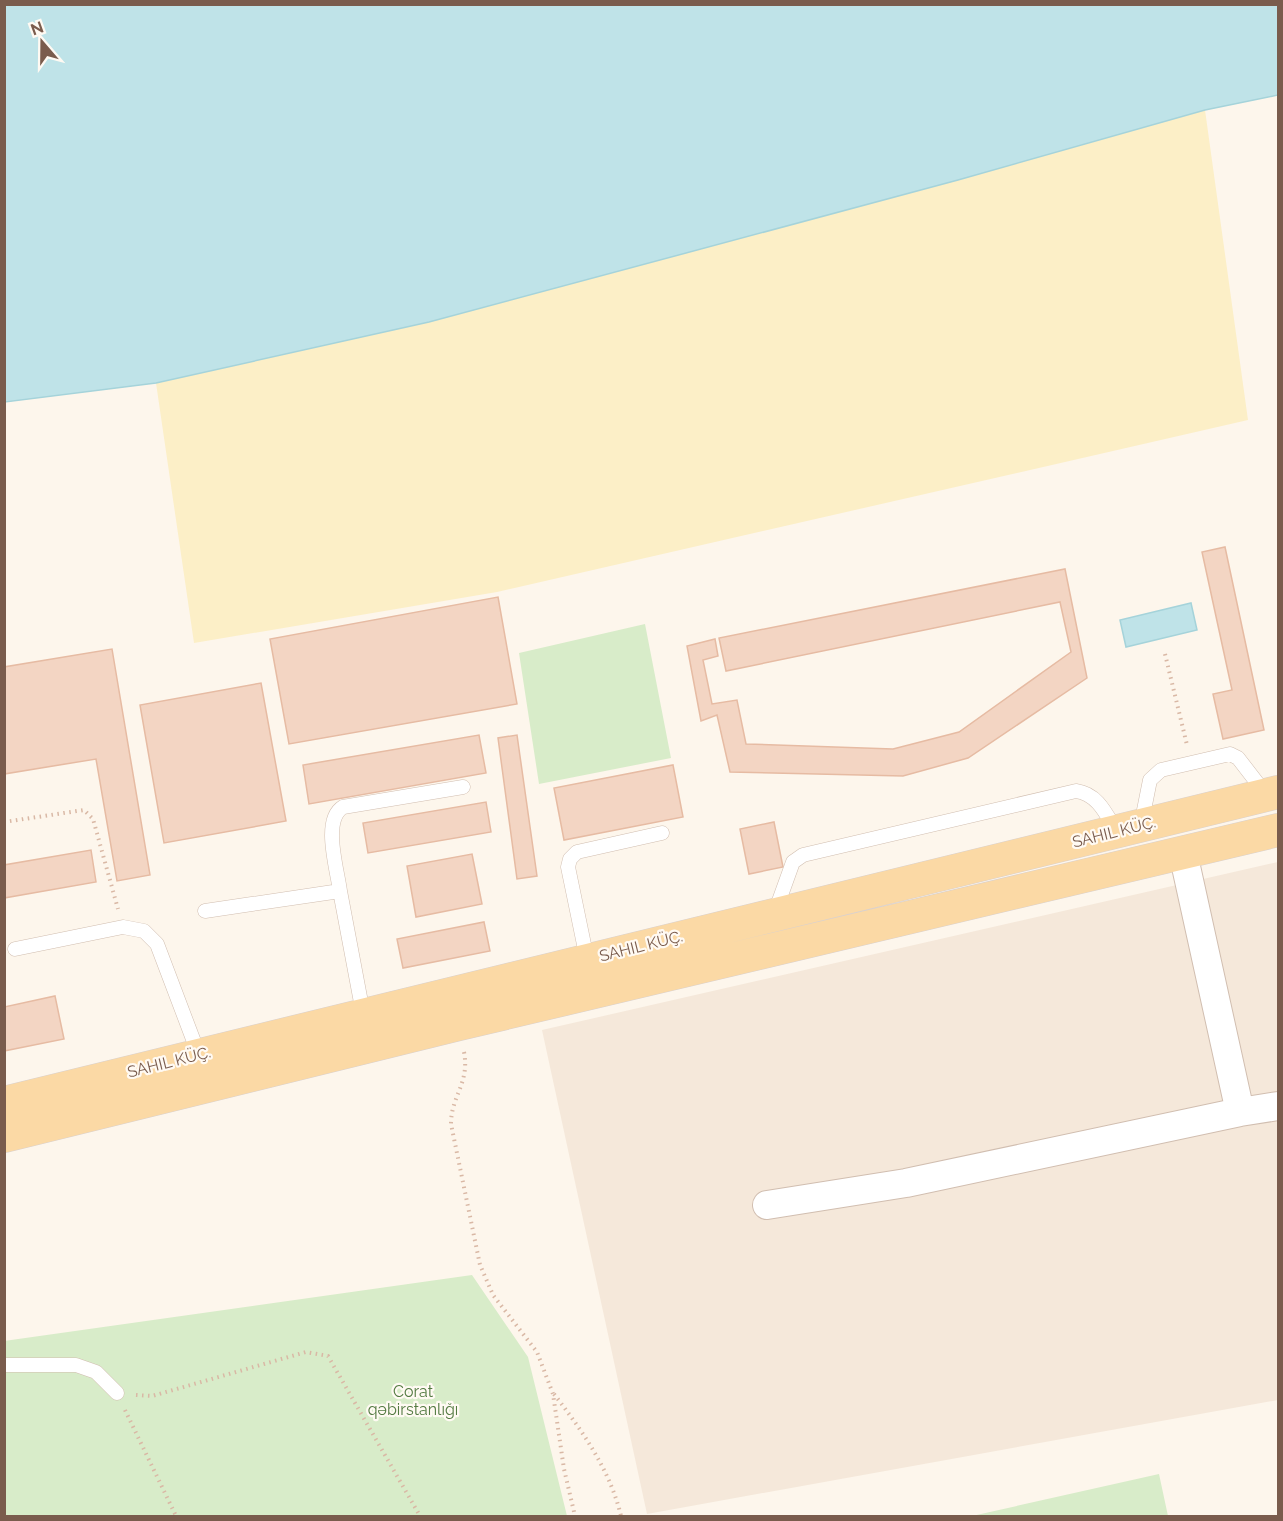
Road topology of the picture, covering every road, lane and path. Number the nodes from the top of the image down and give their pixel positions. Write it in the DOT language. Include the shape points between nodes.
graph roads {
  1 [pos="1165,654"];
  2 [pos="1191,763"];
  3 [pos="463,787"];
  4 [pos="1273,794"];
  5 [pos="4,822"];
  6 [pos="1128,829"];
  7 [pos="1278,830"];
  8 [pos="662,833"];
  9 [pos="1183,853"];
  10 [pos="340,891"];
  11 [pos="205,911"];
  12 [pos="774,914"];
  13 [pos="123,927"];
  14 [pos="15,950"];
  15 [pos="587,959"];
  16 [pos="363,1013"];
  17 [pos="459,1024"];
  18 [pos="199,1054"];
  19 [pos="4,1103"];
  20 [pos="1278,1106"];
  21 [pos="1240,1112"];
  22 [pos="4,1136"];
  23 [pos="767,1205"];
  24 [pos="4,1365"];
  25 [pos="117,1393"];
  26 [pos="553,1394"];
  27 [pos="176,1516"];
  28 [pos="420,1516"];
  29 [pos="575,1516"];
  30 [pos="621,1516"];
  1 -- 2 [label="path"];
  2 -- 4 [label="lane" via="1230,754"];
  2 -- 6 [label="lane" via="1161,770 1150,780"];
  3 -- 10 [label="lane" via="343,807 336,812 331,824"];
  4 -- 6 [label="main road, SAHIL KÜÇ."];
  5 -- 13 [label="path" via="84,810 93,819"];
  6 -- 12 [label="main road, SAHIL KÜÇ."];
  6 -- 12 [label="lane" via="1089,793 1076,792 802,855 793,862"];
  7 -- 9 [label="main road, SAHIL KÜÇ."];
  8 -- 15 [label="lane" via="577,852 570,859 568,867"];
  9 -- 17 [label="main road, SAHIL KÜÇ."];
  9 -- 21 [label="street"];
  10 -- 11 [label="lane"];
  10 -- 16 [label="lane"];
  12 -- 15 [label="main road, SAHIL KÜÇ."];
  13 -- 14 [label="lane"];
  13 -- 18 [label="lane" via="144,931 157,944"];
  15 -- 16 [label="main road, SAHIL KÜÇ."];
  16 -- 18 [label="main road, SAHIL KÜÇ."];
  17 -- 22 [label="main road, SAHIL KÜÇ."];
  17 -- 26 [label="path" via="467,1067 451,1111 451,1124 480,1265 493,1295 537,1352"];
  18 -- 19 [label="main road, SAHIL KÜÇ."];
  20 -- 21 [label="street"];
  21 -- 23 [label="street" via="906,1183"];
  24 -- 25 [label="lane" via="76,1365 96,1372"];
  25 -- 27 [label="path"];
  25 -- 28 [label="path" via="152,1396 306,1352 328,1356"];
  26 -- 29 [label="path"];
  26 -- 30 [label="path" via="586,1436 615,1493"];
}
